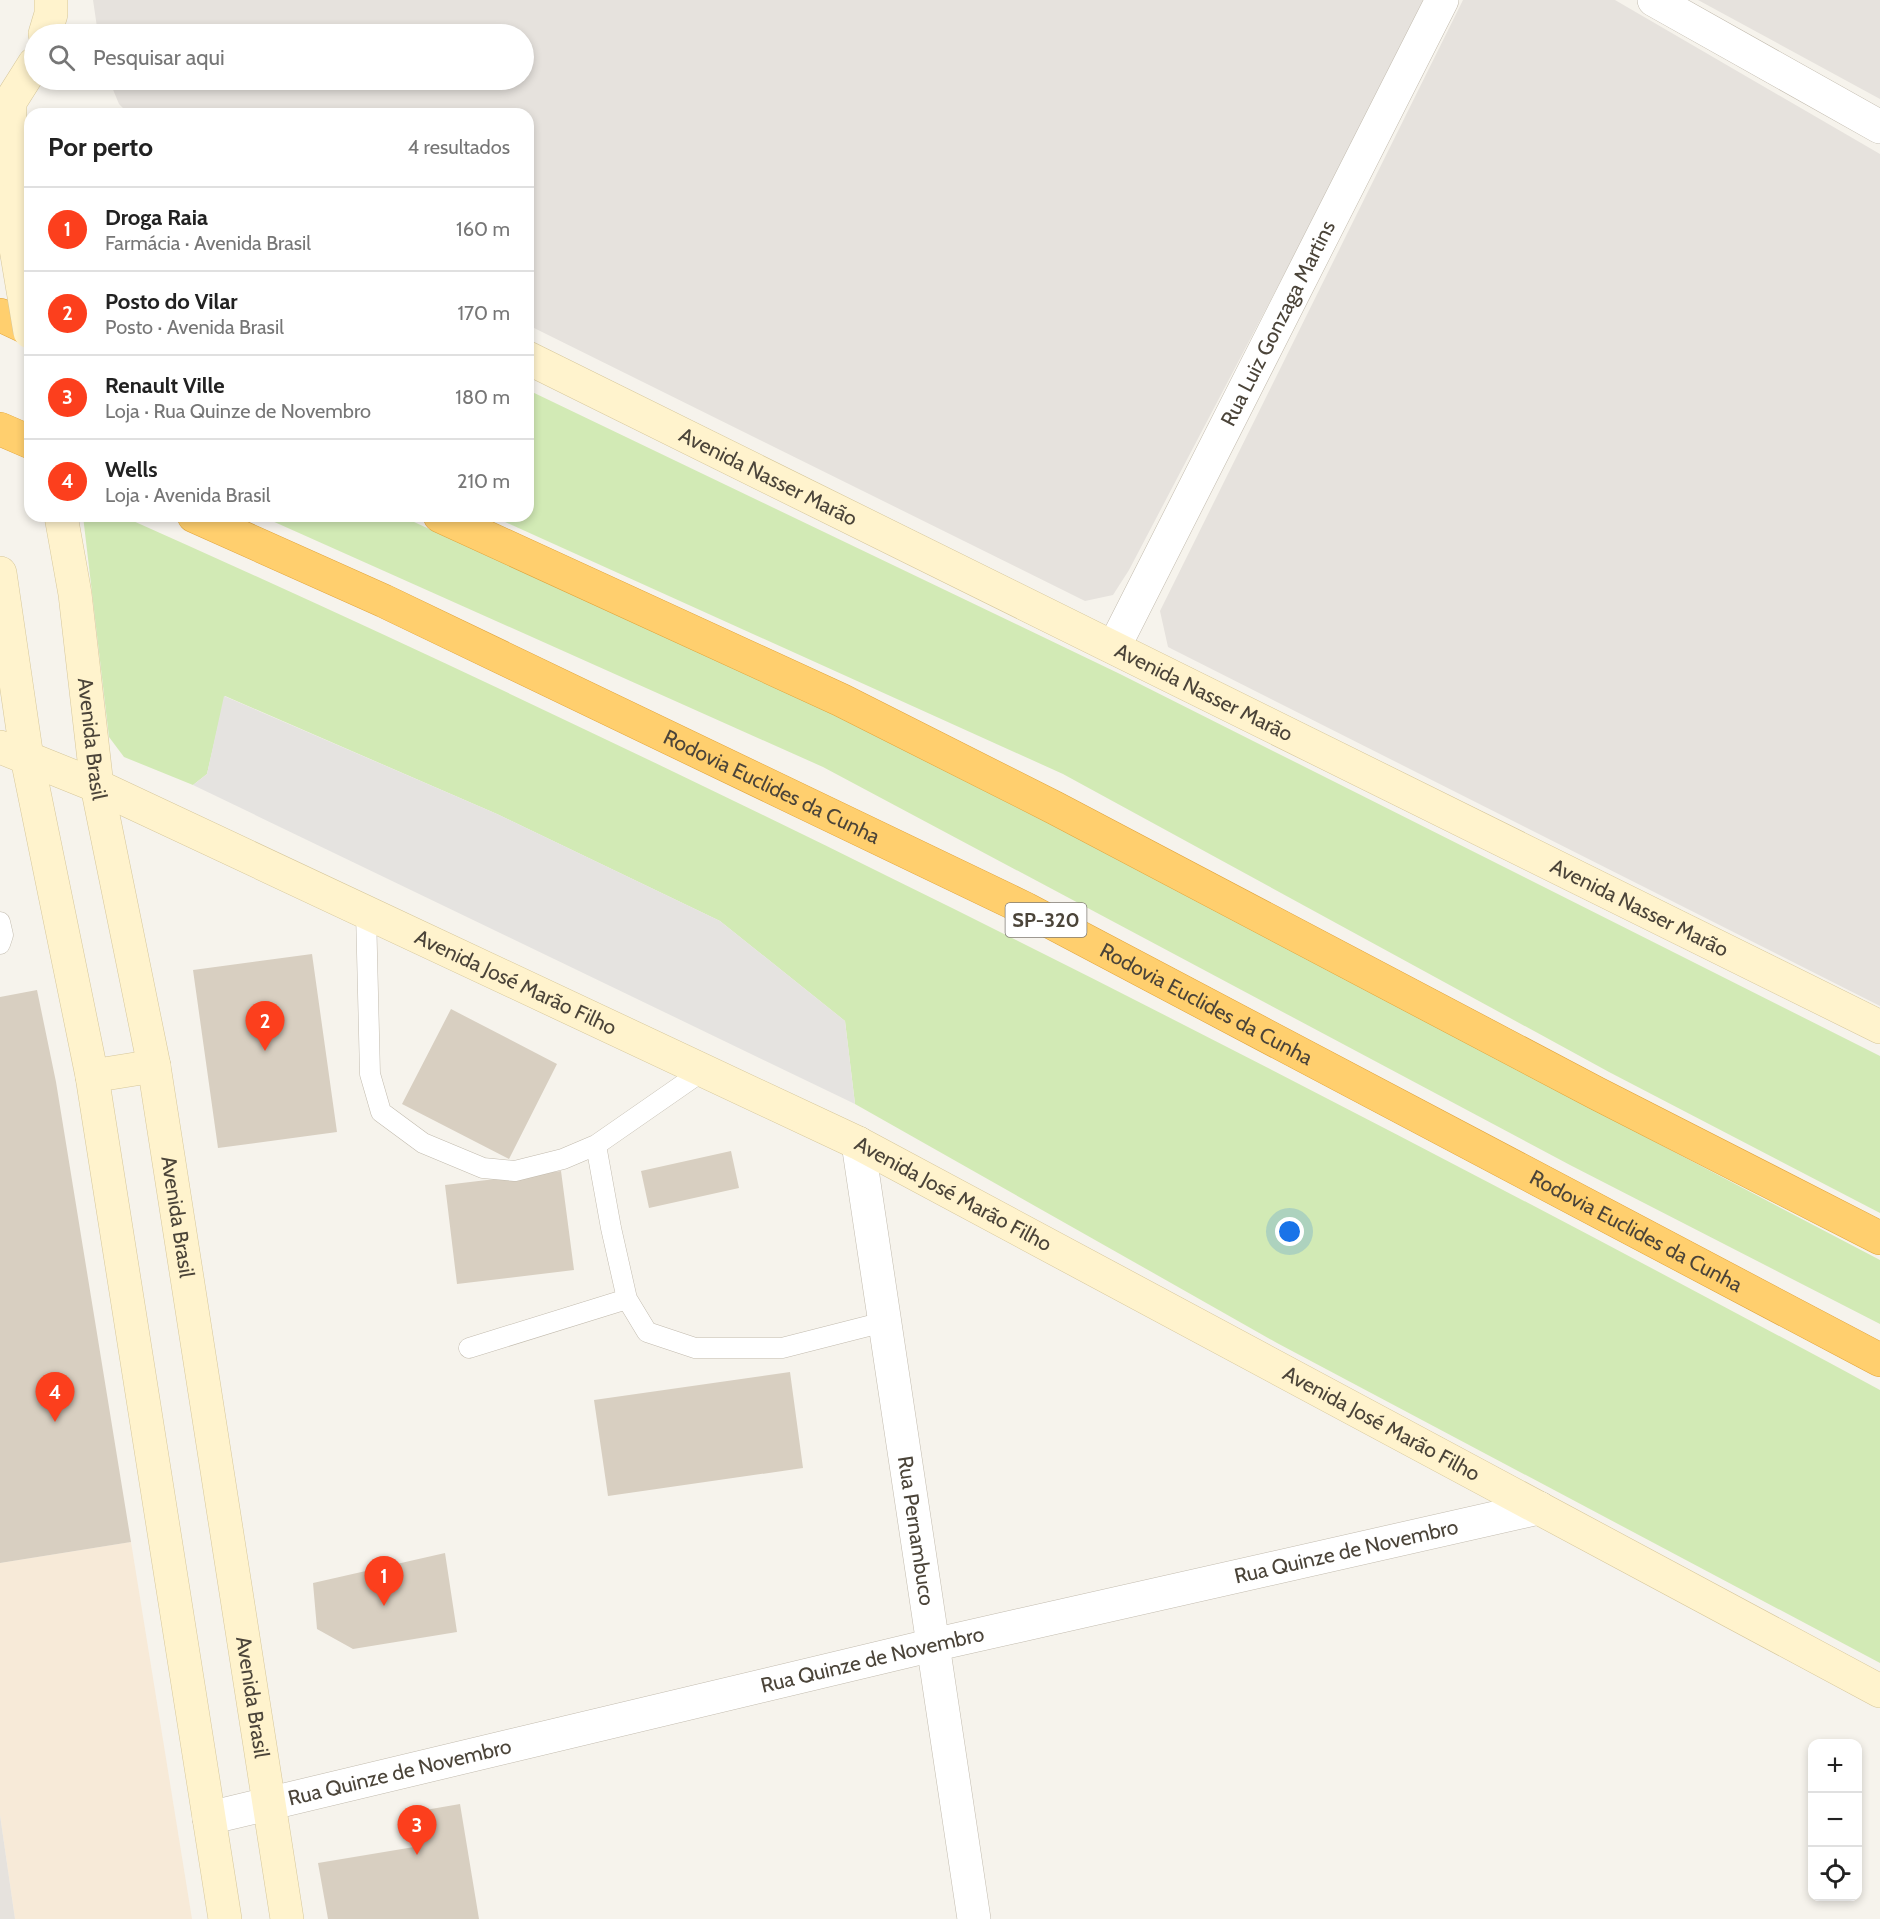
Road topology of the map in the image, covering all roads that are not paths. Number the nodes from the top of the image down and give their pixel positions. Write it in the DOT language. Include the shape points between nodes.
graph roads {
  1 [pos="51,0"];
  2 [pos="1442,0"];
  3 [pos="1654,0"];
  4 [pos="48,24"];
  5 [pos="24,84"];
  6 [pos="14,105"];
  7 [pos="1880,127"];
  8 [pos="24,295"];
  9 [pos="0,315"];
  10 [pos="24,327"];
  11 [pos="534,361"];
  12 [pos="0,429"];
  13 [pos="24,439"];
  14 [pos="62,522"];
  15 [pos="207,522"];
  16 [pos="453,522"];
  17 [pos="3,602"];
  18 [pos="1114,647"];
  19 [pos="13,753"];
  20 [pos="97,786"];
  21 [pos="366,912"];
  22 [pos="0,922"];
  23 [pos="0,944"];
  24 [pos="1880,1027"];
  25 [pos="154,1066"];
  26 [pos="704,1070"];
  27 [pos="92,1076"];
  28 [pos="858,1143"];
  29 [pos="596,1145"];
  30 [pos="1880,1238"];
  31 [pos="627,1299"];
  32 [pos="884,1322"];
  33 [pos="469,1347"];
  34 [pos="1880,1360"];
  35 [pos="1539,1508"];
  36 [pos="933,1645"];
  37 [pos="1880,1691"];
  38 [pos="268,1804"];
  39 [pos="209,1818"];
  40 [pos="225,1919"];
  41 [pos="287,1919"];
  42 [pos="974,1919"];
  1 -- 4 [label="main road"];
  2 -- 18 [label="street, Rua Luiz Gonzaga Martins"];
  3 -- 7 [label="street"];
  5 -- 6 [label="main road"];
  6 -- 8 [label="main road, bridge" via="8,201"];
  9 -- 10 [label="highway"];
  11 -- 18 [label="main road, Avenida Nasser Marão"];
  12 -- 13 [label="highway"];
  14 -- 20 [label="main road, Avenida Brasil" via="75,594"];
  15 -- 34 [label="highway, Rodovia Euclides da Cunha / SP-320" via="384,601 1026,909"];
  16 -- 30 [label="highway" via="841,700"];
  17 -- 19 [label="main road"];
  18 -- 24 [label="main road, Avenida Nasser Marão"];
  19 -- 20 [label="main road, Avenida José Marão Filho"];
  19 -- 27 [label="main road"];
  20 -- 21 [label="main road, Avenida José Marão Filho"];
  20 -- 25 [label="main road, Avenida Brasil"];
  21 -- 26 [label="main road, Avenida José Marão Filho"];
  21 -- 29 [label="lane" via="370,1074 381,1112 423,1143 483,1168 515,1171 563,1159"];
  22 -- 23 [label="lane"];
  25 -- 27 [label="main road"];
  25 -- 38 [label="main road, Avenida Brasil"];
  26 -- 28 [label="main road, Avenida José Marão Filho"];
  26 -- 29 [label="lane"];
  27 -- 39 [label="main road"];
  28 -- 32 [label="street, Rua Pernambuco"];
  28 -- 35 [label="main road, Avenida José Marão Filho"];
  29 -- 31 [label="lane"];
  31 -- 32 [label="lane" via="647,1332 695,1348 782,1348"];
  31 -- 33 [label="lane"];
  32 -- 36 [label="street, Rua Pernambuco"];
  35 -- 36 [label="street, Rua Quinze de Novembro"];
  35 -- 37 [label="main road, Avenida José Marão Filho"];
  36 -- 38 [label="street, Rua Quinze de Novembro"];
  36 -- 42 [label="street, Rua Pernambuco"];
  38 -- 39 [label="street, Rua Quinze de Novembro"];
  38 -- 41 [label="main road, Avenida Brasil"];
  39 -- 40 [label="main road"];
}
